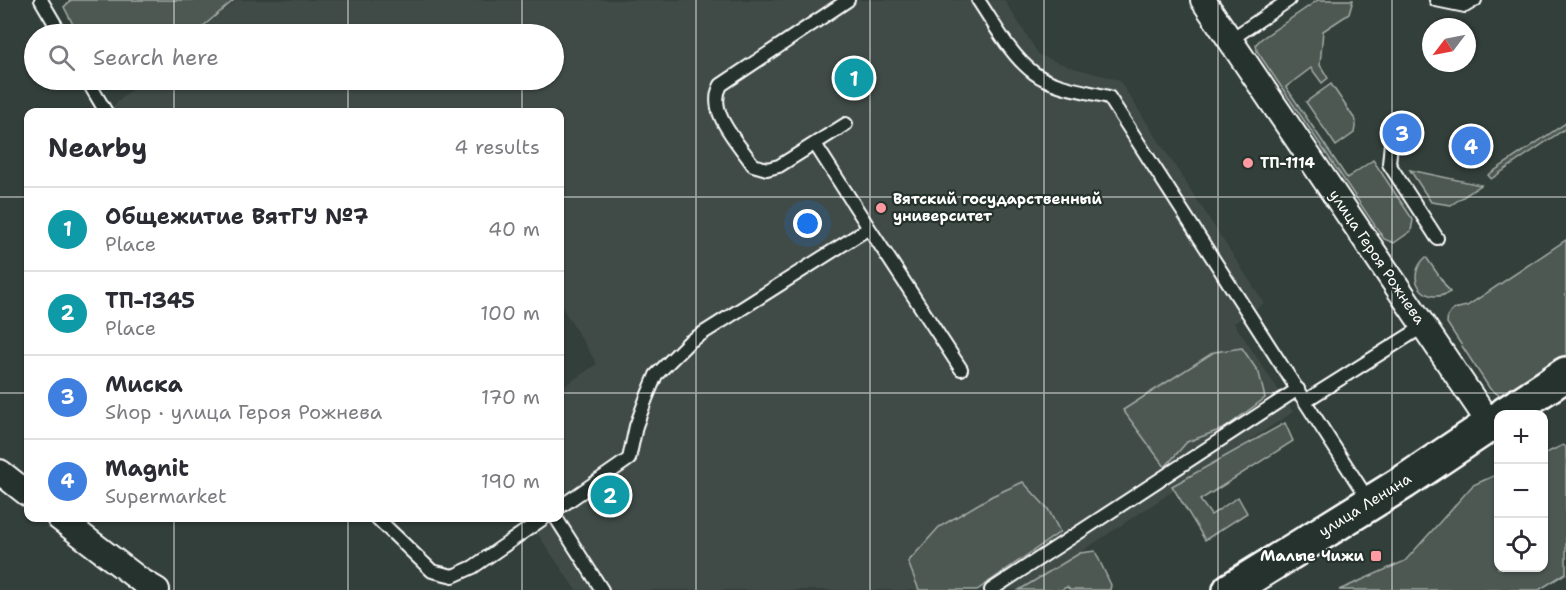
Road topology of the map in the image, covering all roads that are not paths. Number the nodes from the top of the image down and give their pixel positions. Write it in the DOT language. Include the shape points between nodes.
graph roads {
  1 [pos="41,0"];
  2 [pos="848,0"];
  3 [pos="978,0"];
  4 [pos="1203,0"];
  5 [pos="1289,0"];
  6 [pos="1436,0"];
  7 [pos="1475,0"];
  8 [pos="55,24"];
  9 [pos="1230,40"];
  10 [pos="93,90"];
  11 [pos="104,108"];
  12 [pos="846,124"];
  13 [pos="1391,143"];
  14 [pos="815,144"];
  15 [pos="869,228"];
  16 [pos="1437,238"];
  17 [pos="1424,326"];
  18 [pos="961,369"];
  19 [pos="1566,375"];
  20 [pos="1298,389"];
  21 [pos="1305,401"];
  22 [pos="1512,410"];
  23 [pos="1494,414"];
  24 [pos="1494,422"];
  25 [pos="0,472"];
  26 [pos="24,491"];
  27 [pos="1370,502"];
  28 [pos="564,504"];
  29 [pos="64,522"];
  30 [pos="381,522"];
  31 [pos="538,522"];
  32 [pos="559,522"];
  33 [pos="157,590"];
  34 [pos="602,590"];
  35 [pos="991,590"];
  36 [pos="1230,590"];
  1 -- 8 [label="lane"];
  2 -- 14 [label="lane" via="721,85 715,95 716,110 753,165 767,169 779,166"];
  3 -- 20 [label="lane" via="1015,55 1035,74 1109,97"];
  4 -- 9 [label="street, улица Героя Рожнева"];
  5 -- 9 [label="lane"];
  6 -- 7 [label="lane" via="1465,6"];
  9 -- 17 [label="street, улица Героя Рожнева"];
  10 -- 11 [label="lane"];
  12 -- 14 [label="lane"];
  13 -- 16 [label="lane" via="1389,164"];
  14 -- 15 [label="lane"];
  15 -- 18 [label="lane"];
  15 -- 28 [label="lane" via="689,342 656,375 636,426 629,459"];
  17 -- 21 [label="lane"];
  17 -- 23 [label="street, улица Героя Рожнева"];
  19 -- 22 [label="main road, улица Ленина"];
  20 -- 21 [label="lane"];
  20 -- 35 [label="lane"];
  21 -- 27 [label="lane"];
  24 -- 27 [label="main road, улица Ленина"];
  25 -- 26 [label="street"];
  27 -- 36 [label="main road, улица Ленина"];
  29 -- 33 [label="street"];
  30 -- 31 [label="lane" via="432,572 453,576 473,567"];
  32 -- 34 [label="lane"];
}
